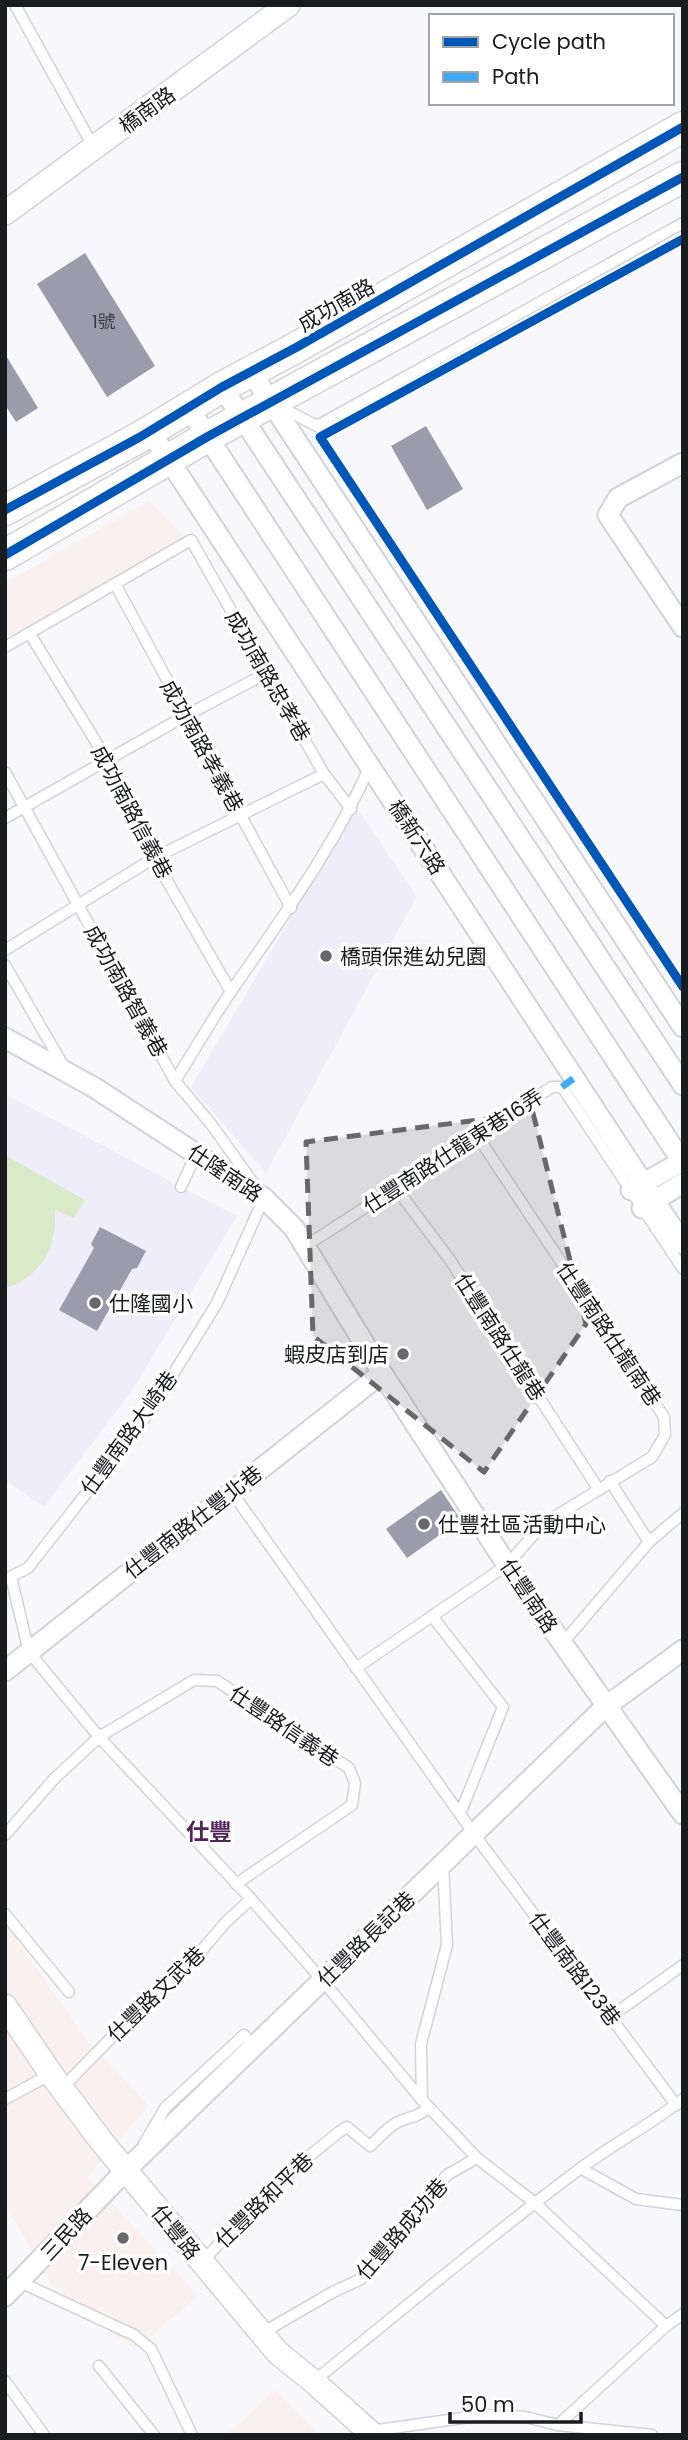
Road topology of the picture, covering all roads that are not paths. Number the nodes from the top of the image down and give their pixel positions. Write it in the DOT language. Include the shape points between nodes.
graph roads {
  1 [pos="15,5"];
  2 [pos="288,5"];
  3 [pos="683,127"];
  4 [pos="94,148"];
  5 [pos="683,177"];
  6 [pos="5,214"];
  7 [pos="683,223"];
  8 [pos="251,372"];
  9 [pos="222,387"];
  10 [pos="271,402"];
  11 [pos="188,407"];
  12 [pos="242,418"];
  13 [pos="150,431"];
  14 [pos="207,437"];
  15 [pos="170,460"];
  16 [pos="683,463"];
  17 [pos="5,510"];
  18 [pos="5,555"];
  19 [pos="115,584"];
  20 [pos="683,627"];
  21 [pos="30,634"];
  22 [pos="5,647"];
  23 [pos="267,673"];
  24 [pos="185,716"];
  25 [pos="107,760"];
  26 [pos="370,765"];
  27 [pos="5,772"];
  28 [pos="324,774"];
  29 [pos="25,808"];
  30 [pos="351,809"];
  31 [pos="241,817"];
  32 [pos="5,818"];
  33 [pos="154,858"];
  34 [pos="78,904"];
  35 [pos="291,908"];
  36 [pos="5,950"];
  37 [pos="5,965"];
  38 [pos="231,992"];
  39 [pos="683,1027"];
  40 [pos="5,1038"];
  41 [pos="68,1073"];
  42 [pos="175,1081"];
  43 [pos="683,1085"];
  44 [pos="476,1134"];
  45 [pos="196,1154"];
  46 [pos="682,1162"];
  47 [pos="683,1183"];
  48 [pos="181,1187"];
  49 [pos="396,1188"];
  50 [pos="642,1195"];
  51 [pos="264,1198"];
  52 [pos="683,1244"];
  53 [pos="304,1247"];
  54 [pos="683,1269"];
  55 [pos="382,1373"];
  56 [pos="610,1481"];
  57 [pos="599,1490"];
  58 [pos="231,1492"];
  59 [pos="683,1513"];
  60 [pos="649,1542"];
  61 [pos="507,1565"];
  62 [pos="8,1578"];
  63 [pos="432,1616"];
  64 [pos="562,1645"];
  65 [pos="683,1650"];
  66 [pos="29,1652"];
  67 [pos="356,1668"];
  68 [pos="5,1671"];
  69 [pos="605,1707"];
  70 [pos="99,1737"];
  71 [pos="460,1814"];
  72 [pos="683,1814"];
  73 [pos="474,1833"];
  74 [pos="5,1835"];
  75 [pos="443,1863"];
  76 [pos="236,1884"];
  77 [pos="251,1899"];
  78 [pos="5,1914"];
  79 [pos="683,1965"];
  80 [pos="323,1981"];
  81 [pos="69,1992"];
  82 [pos="5,2006"];
  83 [pos="610,2017"];
  84 [pos="57,2081"];
  85 [pos="5,2099"];
  86 [pos="679,2102"];
  87 [pos="426,2104"];
  88 [pos="477,2158"];
  89 [pos="129,2167"];
  90 [pos="580,2168"];
  91 [pos="535,2203"];
  92 [pos="683,2206"];
  93 [pos="201,2262"];
  94 [pos="20,2282"];
  95 [pos="5,2296"];
  96 [pos="683,2314"];
  97 [pos="666,2326"];
  98 [pos="262,2334"];
  99 [pos="99,2366"];
  100 [pos="5,2381"];
  101 [pos="314,2382"];
  102 [pos="558,2424"];
  103 [pos="368,2434"];
  104 [pos="44,2435"];
  105 [pos="154,2435"];
  106 [pos="192,2435"];
  107 [pos="652,2435"];
  1 -- 4 [label="lane"];
  2 -- 4 [label="street, 橋南路"];
  3 -- 8 [label="main road, 成功南路"];
  4 -- 6 [label="street, 橋南路"];
  5 -- 10 [label="main road"];
  7 -- 10 [label="lane" via="317,426"];
  8 -- 9 [label="main road, 成功南路"];
  8 -- 10 [label="street"];
  9 -- 11 [label="main road, 成功南路"];
  9 -- 12 [label="street"];
  10 -- 12 [label="main road"];
  10 -- 39 [label="street"];
  11 -- 13 [label="main road, 成功南路"];
  11 -- 14 [label="street, 橋新六路"];
  12 -- 14 [label="main road"];
  12 -- 43 [label="street"];
  13 -- 15 [label="street, 橋新六路"];
  13 -- 17 [label="main road, 成功南路"];
  14 -- 15 [label="main road"];
  14 -- 46 [label="street, 橋新六路"];
  15 -- 18 [label="main road"];
  15 -- 26 [label="street, 橋新六路"];
  16 -- 20 [label="street" via="618,498 608,514"];
  19 -- 21 [label="lane"];
  19 -- 23 [label="lane, 成功南路忠孝巷" via="191,540"];
  19 -- 24 [label="lane, 成功南路孝義巷"];
  21 -- 22 [label="lane"];
  21 -- 25 [label="lane, 成功南路信義巷"];
  23 -- 24 [label="lane"];
  23 -- 28 [label="lane, 成功南路忠孝巷"];
  24 -- 25 [label="lane"];
  24 -- 31 [label="lane, 成功南路孝義巷"];
  25 -- 29 [label="lane"];
  25 -- 33 [label="lane, 成功南路信義巷"];
  26 -- 30 [label="lane"];
  26 -- 50 [label="street, 橋新六路"];
  27 -- 29 [label="lane, 成功南路智義巷"];
  28 -- 30 [label="lane, 成功南路忠孝巷"];
  28 -- 31 [label="lane"];
  29 -- 32 [label="lane"];
  29 -- 34 [label="lane, 成功南路智義巷"];
  30 -- 35 [label="lane"];
  31 -- 33 [label="lane"];
  31 -- 35 [label="lane, 成功南路孝義巷"];
  33 -- 34 [label="lane"];
  33 -- 38 [label="lane, 成功南路信義巷"];
  34 -- 36 [label="lane"];
  34 -- 42 [label="lane, 成功南路智義巷"];
  35 -- 38 [label="lane"];
  37 -- 41 [label="lane"];
  38 -- 42 [label="lane"];
  40 -- 41 [label="street, 仕隆南路"];
  41 -- 45 [label="street, 仕隆南路"];
  42 -- 51 [label="lane, 成功南路智義巷"];
  44 -- 49 [label="lane, 仕豐南路仕龍東巷16弄"];
  44 -- 50 [label="lane, 仕豐南路仕龍東巷16弄" via="552,1087 562,1087"];
  44 -- 56 [label="lane, 仕豐南路仕龍南巷" via="664,1417 665,1435 652,1457"];
  45 -- 48 [label="lane"];
  45 -- 51 [label="street, 仕隆南路"];
  46 -- 50 [label="street"];
  47 -- 50 [label="street"];
  49 -- 53 [label="lane, 仕豐南路仕龍東巷16弄"];
  49 -- 57 [label="lane, 仕豐南路仕龍巷" via="450,1259"];
  50 -- 52 [label="street, 橋新六路"];
  50 -- 54 [label="lane, 仕豐南路仕龍東巷16弄"];
  51 -- 53 [label="street, 仕隆南路" via="294,1228"];
  51 -- 62 [label="lane, 仕豐南路大崎巷" via="216,1303 151,1410 28,1568"];
  53 -- 55 [label="street, 仕隆南路"];
  55 -- 58 [label="street, 仕豐南路仕豐北巷"];
  55 -- 61 [label="street, 仕豐南路"];
  56 -- 57 [label="lane"];
  56 -- 60 [label="lane"];
  57 -- 61 [label="lane" via="543,1524"];
  58 -- 66 [label="street, 仕豐南路仕豐北巷"];
  58 -- 67 [label="lane"];
  59 -- 60 [label="lane"];
  60 -- 64 [label="lane"];
  61 -- 63 [label="lane"];
  61 -- 64 [label="street, 仕豐南路"];
  62 -- 66 [label="lane"];
  63 -- 67 [label="lane"];
  63 -- 71 [label="lane" via="503,1707"];
  64 -- 69 [label="street, 仕豐南路"];
  65 -- 69 [label="street, 仕豐路長記巷"];
  66 -- 68 [label="street, 仕豐南路仕豐北巷"];
  66 -- 70 [label="lane"];
  67 -- 71 [label="lane"];
  69 -- 72 [label="street, 仕豐南路"];
  69 -- 73 [label="street, 仕豐路長記巷"];
  70 -- 74 [label="lane"];
  70 -- 76 [label="lane"];
  70 -- 76 [label="lane, 仕豐路信義巷" via="194,1680 217,1681 349,1769 355,1783 352,1805"];
  71 -- 73 [label="lane"];
  73 -- 75 [label="street, 仕豐路長記巷"];
  73 -- 83 [label="lane, 仕豐南路123巷"];
  75 -- 80 [label="street, 仕豐路長記巷"];
  75 -- 87 [label="lane" via="447,1945 421,2044"];
  76 -- 77 [label="lane"];
  77 -- 80 [label="lane"];
  77 -- 84 [label="lane, 仕豐路文武巷" via="180,1976"];
  78 -- 81 [label="lane"];
  79 -- 83 [label="lane"];
  80 -- 87 [label="lane"];
  80 -- 89 [label="street, 仕豐路長記巷"];
  82 -- 84 [label="street, 仕豐路"];
  83 -- 86 [label="lane, 仕豐南路123巷"];
  84 -- 85 [label="lane, 仕豐路文武巷"];
  84 -- 89 [label="street, 仕豐路"];
  86 -- 90 [label="lane"];
  87 -- 88 [label="lane"];
  87 -- 93 [label="lane, 仕豐路和平巷" via="416,2118 402,2120 370,2146 347,2127 339,2132 275,2184"];
  88 -- 91 [label="lane"];
  88 -- 98 [label="lane, 仕豐路成功巷" via="447,2175 361,2279"];
  89 -- 93 [label="street, 仕豐路"];
  89 -- 94 [label="street, 三民路"];
  90 -- 91 [label="lane"];
  90 -- 92 [label="lane" via="636,2199"];
  91 -- 97 [label="lane"];
  91 -- 101 [label="lane"];
  93 -- 98 [label="street, 仕豐路"];
  94 -- 95 [label="street, 三民路"];
  94 -- 106 [label="lane" via="134,2335 151,2349"];
  96 -- 97 [label="lane"];
  97 -- 102 [label="lane"];
  98 -- 101 [label="street, 仕豐路"];
  99 -- 105 [label="lane"];
  100 -- 104 [label="lane"];
  101 -- 103 [label="street, 仕豐路"];
  102 -- 103 [label="lane" via="484,2415"];
  102 -- 107 [label="lane"];
}
